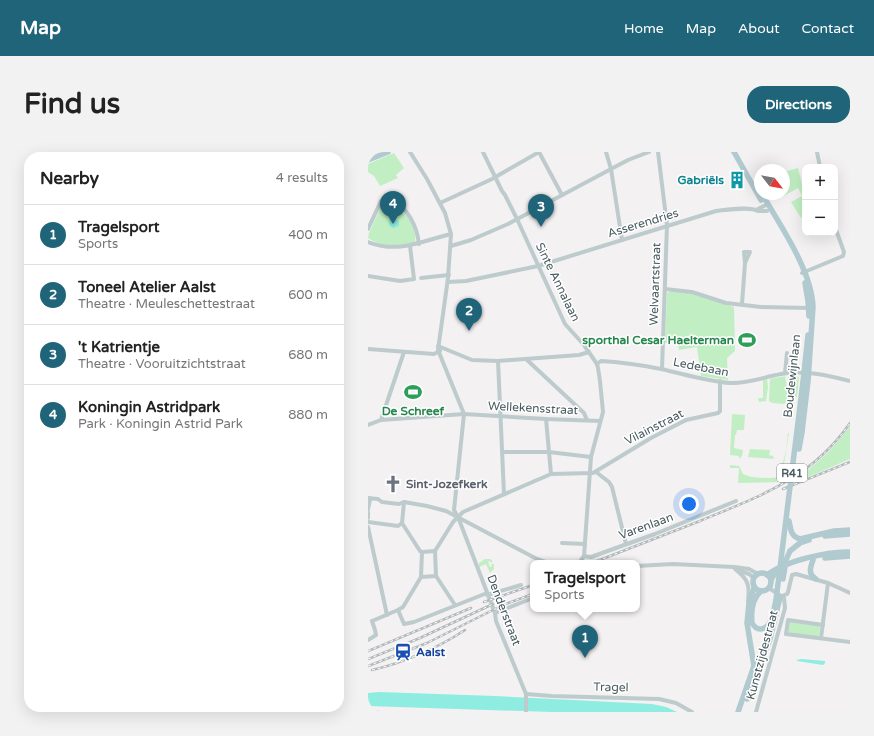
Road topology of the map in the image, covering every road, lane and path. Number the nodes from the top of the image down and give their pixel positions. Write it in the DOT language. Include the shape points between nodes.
graph roads {
  1 [pos="376,152"];
  2 [pos="388,152"];
  3 [pos="410,152"];
  4 [pos="483,152"];
  5 [pos="539,152"];
  6 [pos="606,152"];
  7 [pos="649,152"];
  8 [pos="658,152"];
  9 [pos="734,152"];
  10 [pos="738,152"];
  11 [pos="817,152"];
  12 [pos="368,155"];
  13 [pos="368,160"];
  14 [pos="819,164"];
  15 [pos="611,169"];
  16 [pos="495,176"];
  17 [pos="754,180"];
  18 [pos="562,195"];
  19 [pos="764,200"];
  20 [pos="440,203"];
  21 [pos="766,207"];
  22 [pos="368,218"];
  23 [pos="517,219"];
  24 [pos="373,220"];
  25 [pos="668,225"];
  26 [pos="368,229"];
  27 [pos="451,234"];
  28 [pos="838,235"];
  29 [pos="622,240"];
  30 [pos="368,242"];
  31 [pos="418,244"];
  32 [pos="410,246"];
  33 [pos="451,246"];
  34 [pos="745,263"];
  35 [pos="538,266"];
  36 [pos="803,272"];
  37 [pos="449,275"];
  38 [pos="368,276"];
  39 [pos="421,278"];
  40 [pos="448,282"];
  41 [pos="665,289"];
  42 [pos="742,304"];
  43 [pos="809,308"];
  44 [pos="438,346"];
  45 [pos="444,348"];
  46 [pos="368,349"];
  47 [pos="404,352"];
  48 [pos="589,352"];
  49 [pos="438,353"];
  50 [pos="787,353"];
  51 [pos="526,359"];
  52 [pos="498,361"];
  53 [pos="596,364"];
  54 [pos="662,369"];
  55 [pos="785,373"];
  56 [pos="807,373"];
  57 [pos="720,381"];
  58 [pos="850,381"];
  59 [pos="806,383"];
  60 [pos="464,414"];
  61 [pos="500,416"];
  62 [pos="381,420"];
  63 [pos="546,420"];
  64 [pos="587,420"];
  65 [pos="600,421"];
  66 [pos="368,425"];
  67 [pos="502,452"];
  68 [pos="549,452"];
  69 [pos="591,458"];
  70 [pos="596,472"];
  71 [pos="551,474"];
  72 [pos="589,474"];
  73 [pos="504,494"];
  74 [pos="369,499"];
  75 [pos="736,501"];
  76 [pos="404,502"];
  77 [pos="368,509"];
  78 [pos="368,512"];
  79 [pos="458,517"];
  80 [pos="368,518"];
  81 [pos="789,521"];
  82 [pos="368,522"];
  83 [pos="402,523"];
  84 [pos="368,527"];
  85 [pos="850,531"];
  86 [pos="562,543"];
  87 [pos="584,544"];
  88 [pos="626,544"];
  89 [pos="435,551"];
  90 [pos="422,552"];
  91 [pos="850,552"];
  92 [pos="584,556"];
  93 [pos="850,556"];
  94 [pos="540,560"];
  95 [pos="582,560"];
  96 [pos="813,560"];
  97 [pos="805,563"];
  98 [pos="640,566"];
  99 [pos="727,567"];
  100 [pos="735,569"];
  101 [pos="768,575"];
  102 [pos="783,575"];
  103 [pos="436,576"];
  104 [pos="756,576"];
  105 [pos="421,577"];
  106 [pos="809,577"];
  107 [pos="816,579"];
  108 [pos="771,580"];
  109 [pos="828,583"];
  110 [pos="521,584"];
  111 [pos="754,588"];
  112 [pos="769,588"];
  113 [pos="761,592"];
  114 [pos="850,593"];
  115 [pos="487,594"];
  116 [pos="782,596"];
  117 [pos="530,599"];
  118 [pos="455,605"];
  119 [pos="398,610"];
  120 [pos="495,613"];
  121 [pos="747,614"];
  122 [pos="387,615"];
  123 [pos="772,619"];
  124 [pos="370,620"];
  125 [pos="823,625"];
  126 [pos="821,638"];
  127 [pos="368,640"];
  128 [pos="850,642"];
  129 [pos="526,696"];
  130 [pos="745,699"];
  131 [pos="368,712"];
  132 [pos="377,712"];
  133 [pos="526,712"];
  134 [pos="692,712"];
  135 [pos="738,712"];
  136 [pos="742,712"];
  137 [pos="756,712"];
  1 -- 12 [label="main road"];
  2 -- 13 [label="main road"];
  3 -- 20 [label="street"];
  4 -- 16 [label="street, Sinte Annalaan"];
  5 -- 16 [label="street"];
  5 -- 18 [label="street"];
  6 -- 15 [label="street"];
  7 -- 15 [label="street"];
  8 -- 25 [label="street, Welvaartstraat"];
  9 -- 21 [label="main road, Boudewijnlaan / R41"];
  10 -- 17 [label="main road"];
  11 -- 14 [label="street"];
  15 -- 18 [label="street"];
  15 -- 29 [label="street"];
  16 -- 20 [label="street"];
  16 -- 23 [label="street, Sinte Annalaan"];
  18 -- 23 [label="street"];
  19 -- 21 [label="main road, Boudewijnlaan / R41"];
  20 -- 27 [label="street"];
  21 -- 25 [label="street, Asserendries" via="758,211 716,211"];
  21 -- 36 [label="main road, Boudewijnlaan / R41"];
  22 -- 24 [label="street"];
  23 -- 33 [label="street" via="471,240"];
  23 -- 35 [label="street, Sinte Annalaan"];
  24 -- 26 [label="street"];
  24 -- 31 [label="street" via="381,201 391,198 413,221"];
  25 -- 29 [label="street, Asserendries"];
  25 -- 41 [label="street, Welvaartstraat"];
  27 -- 31 [label="street"];
  27 -- 33 [label="street"];
  28 -- 36 [label="street" via="843,256"];
  29 -- 35 [label="street, Asserendries"];
  30 -- 32 [label="street" via="390,248"];
  31 -- 32 [label="street"];
  32 -- 38 [label="street" via="414,279 400,281"];
  33 -- 37 [label="street"];
  34 -- 42 [label="street"];
  35 -- 40 [label="street, Asserendries" via="466,281"];
  35 -- 48 [label="street, Sinte Annalaan" via="565,324"];
  36 -- 43 [label="main road, Boudewijnlaan / R41"];
  36 -- 56 [label="main road, Boudewijnlaan / R41" via="813,304"];
  37 -- 39 [label="street"];
  37 -- 40 [label="street"];
  40 -- 44 [label="street"];
  41 -- 42 [label="street" via="689,291 726,303"];
  41 -- 54 [label="street, Welvaartstraat"];
  42 -- 43 [label="street"];
  43 -- 56 [label="main road, Boudewijnlaan / R41"];
  44 -- 45 [label="street"];
  44 -- 49 [label="street"];
  45 -- 49 [label="street"];
  45 -- 52 [label="street" via="472,360"];
  46 -- 47 [label="street"];
  47 -- 49 [label="street"];
  47 -- 62 [label="street"];
  48 -- 51 [label="street" via="578,356"];
  48 -- 53 [label="street, Sinte Annalaan"];
  49 -- 60 [label="street"];
  50 -- 55 [label="street"];
  51 -- 52 [label="street"];
  51 -- 64 [label="street" via="584,413"];
  52 -- 61 [label="street"];
  53 -- 54 [label="street, Ledebaan" via="601,361"];
  53 -- 65 [label="street, Sinte Annalaan" via="603,412"];
  54 -- 57 [label="street, Ledebaan"];
  55 -- 56 [label="street, Ledebaan"];
  55 -- 57 [label="street, Ledebaan" via="740,382"];
  56 -- 58 [label="street, Ledebaan"];
  56 -- 59 [label="main road, Boudewijnlaan / R41"];
  57 -- 70 [label="street, Vilainstraat" via="718,413 686,420"];
  59 -- 81 [label="main road, Boudewijnlaan / R41, bridge"];
  59 -- 123 [label="main road, Boudewijnlaan / R41, bridge"];
  60 -- 61 [label="street, Wellekensstraat"];
  60 -- 62 [label="street, Wellekensstraat"];
  60 -- 79 [label="street, Denderstraat" via="454,510"];
  61 -- 63 [label="street, Wellekensstraat"];
  61 -- 67 [label="street"];
  62 -- 66 [label="street, Wellekensstraat"];
  63 -- 64 [label="street, Wellekensstraat"];
  63 -- 68 [label="street"];
  64 -- 65 [label="street, Wellekensstraat"];
  65 -- 69 [label="street, Sinte Annalaan"];
  67 -- 68 [label="street"];
  67 -- 73 [label="street"];
  68 -- 69 [label="street"];
  68 -- 71 [label="street"];
  69 -- 72 [label="street, Sinte Annalaan"];
  70 -- 72 [label="street"];
  70 -- 88 [label="street" via="611,484"];
  71 -- 72 [label="street"];
  71 -- 73 [label="street"];
  72 -- 87 [label="street, Sinte Annalaan"];
  73 -- 79 [label="street" via="463,512"];
  74 -- 76 [label="street" via="399,504"];
  74 -- 77 [label="street"];
  75 -- 88 [label="street, Varenlaan"];
  76 -- 79 [label="street" via="434,507"];
  76 -- 83 [label="street"];
  78 -- 80 [label="street"];
  79 -- 89 [label="street"];
  79 -- 94 [label="street"];
  79 -- 115 [label="street, Denderstraat"];
  81 -- 85 [label="main road" via="791,532 800,539 834,531"];
  81 -- 102 [label="main road, Boudewijnlaan / R41, bridge"];
  82 -- 83 [label="street" via="398,526"];
  83 -- 90 [label="street"];
  84 -- 122 [label="street"];
  85 -- 102 [label="main road, Boudewijnlaan, bridge" via="800,543 790,551"];
  86 -- 87 [label="street"];
  87 -- 92 [label="street, Sinte Annalaan"];
  88 -- 92 [label="street, Varenlaan" via="590,557"];
  89 -- 90 [label="street"];
  89 -- 103 [label="street"];
  90 -- 105 [label="street"];
  91 -- 101 [label="main road" via="812,557 774,570"];
  92 -- 95 [label="street"];
  93 -- 96 [label="main road"];
  96 -- 97 [label="main road"];
  96 -- 107 [label="main road" via="810,572"];
  97 -- 106 [label="main road"];
  97 -- 108 [label="main road" via="775,573"];
  98 -- 99 [label="street" via="673,564"];
  99 -- 100 [label="street"];
  99 -- 104 [label="street" via="749,569"];
  100 -- 104 [label="street"];
  100 -- 121 [label="street" via="742,574 748,584"];
  101 -- 104 [label="main road" via="763,573"];
  101 -- 108 [label="main road"];
  102 -- 130 [label="main road, Boudewijnlaan / R41, bridge" via="771,634"];
  103 -- 105 [label="street"];
  103 -- 118 [label="street"];
  104 -- 111 [label="main road" via="752,584"];
  105 -- 119 [label="street" via="403,607"];
  106 -- 107 [label="street"];
  106 -- 116 [label="street" via="792,575 788,592"];
  107 -- 109 [label="street"];
  108 -- 112 [label="main road"];
  109 -- 114 [label="street"];
  109 -- 125 [label="street"];
  110 -- 115 [label="street"];
  111 -- 113 [label="main road"];
  111 -- 121 [label="main road"];
  112 -- 113 [label="main road"];
  112 -- 116 [label="street, Kunstzijdestraat"];
  113 -- 123 [label="main road" via="754,603 753,626 764,628"];
  115 -- 118 [label="street"];
  115 -- 120 [label="street, Denderstraat"];
  116 -- 137 [label="street, Kunstzijdestraat" via="785,608"];
  117 -- 120 [label="street"];
  118 -- 119 [label="street" via="404,624"];
  119 -- 122 [label="street"];
  120 -- 129 [label="street, Denderstraat"];
  121 -- 130 [label="main road" via="754,660"];
  122 -- 124 [label="street"];
  123 -- 130 [label="main road, Boudewijnlaan / R41, bridge"];
  124 -- 127 [label="street" via="376,635"];
  125 -- 126 [label="street"];
  125 -- 126 [label="street" via="788,620 786,634"];
  126 -- 128 [label="street"];
  129 -- 133 [label="street, Denderstraat"];
  129 -- 134 [label="street, Tragel" via="660,699 676,703"];
  130 -- 135 [label="main road, R41"];
  130 -- 136 [label="main road, R41"];
  131 -- 132 [label="street"];
}
